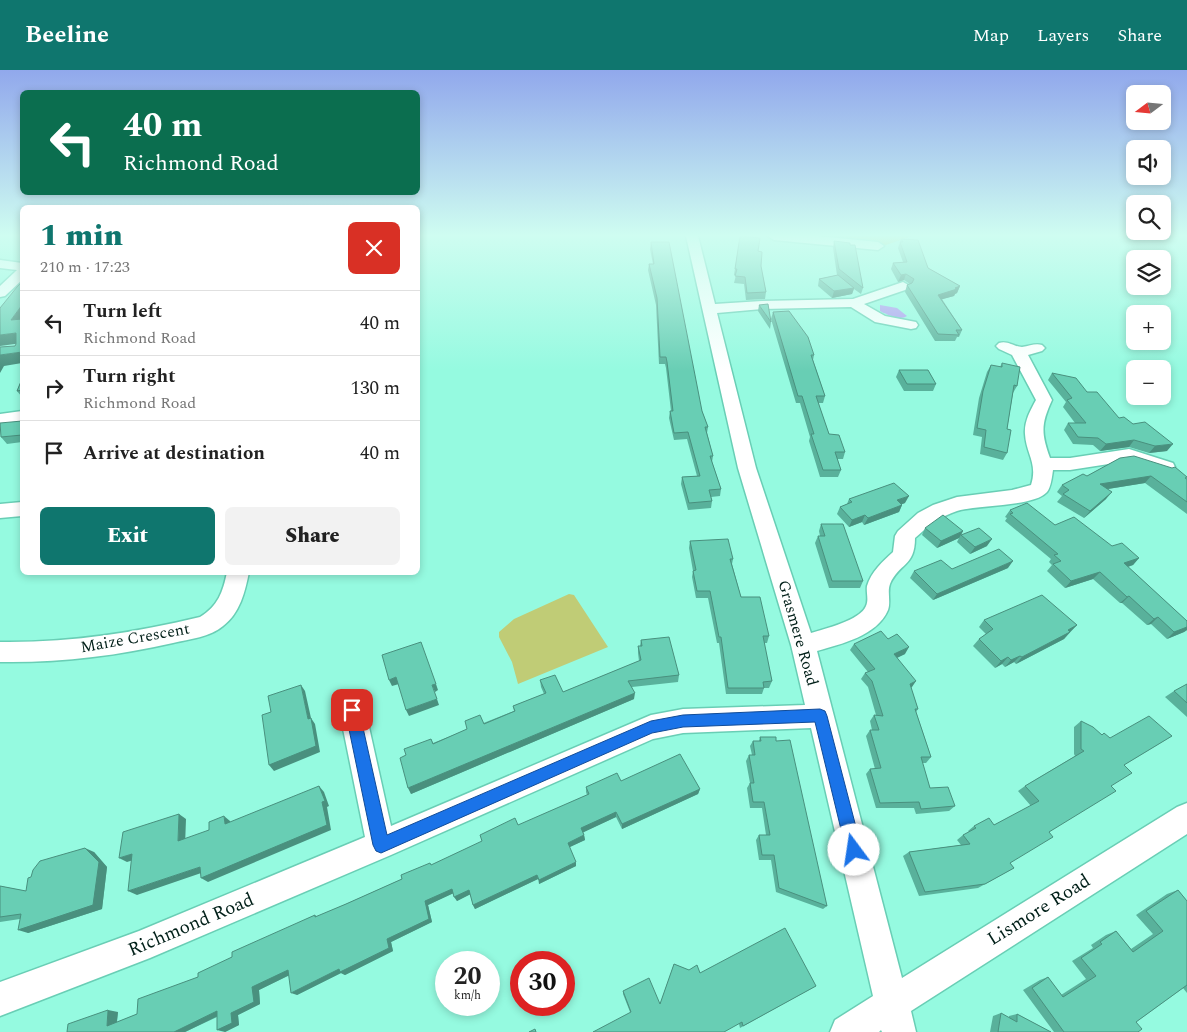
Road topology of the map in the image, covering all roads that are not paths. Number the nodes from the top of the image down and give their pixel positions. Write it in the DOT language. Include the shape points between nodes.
graph roads {
  1 [pos="14,281"];
  2 [pos="703,281"];
  3 [pos="903,286"];
  4 [pos="20,293"];
  5 [pos="0,294"];
  6 [pos="854,303"];
  7 [pos="710,309"];
  8 [pos="911,325"];
  9 [pos="1020,349"];
  10 [pos="20,416"];
  11 [pos="0,419"];
  12 [pos="1044,464"];
  13 [pos="1166,467"];
  14 [pos="20,509"];
  15 [pos="0,511"];
  16 [pos="237,575"];
  17 [pos="803,645"];
  18 [pos="0,652"];
  19 [pos="352,710"];
  20 [pos="820,716"];
  21 [pos="1187,818"];
  22 [pos="381,845"];
  23 [pos="0,999"];
  24 [pos="895,1018"];
  25 [pos="847,1032"];
  1 -- 5 [label="street"];
  2 -- 7 [label="street, Grasmere Road"];
  3 -- 6 [label="street"];
  4 -- 5 [label="street"];
  6 -- 7 [label="street"];
  6 -- 8 [label="street" via="868,322"];
  7 -- 17 [label="street, Grasmere Road" via="747,468"];
  9 -- 12 [label="street" via="1029,375 1044,400 1033,427"];
  10 -- 11 [label="street"];
  12 -- 13 [label="street" via="1070,464 1129,455"];
  12 -- 17 [label="street" via="1039,489 1026,496 966,501 934,512 918,522 905,536 902,558 887,570 878,585 876,612 860,625"];
  14 -- 15 [label="street"];
  16 -- 18 [label="street, Maize Crescent" via="228,607 218,618 206,624 102,646 43,652"];
  17 -- 20 [label="street, Grasmere Road"];
  19 -- 22 [label="street"];
  20 -- 22 [label="street, Richmond Road" via="683,721 651,727"];
  20 -- 24 [label="street, Grasmere Road"];
  21 -- 24 [label="street, Lismore Road"];
  22 -- 23 [label="street, Richmond Road" via="140,947"];
  24 -- 25 [label="street, Lismore Road"];
}
